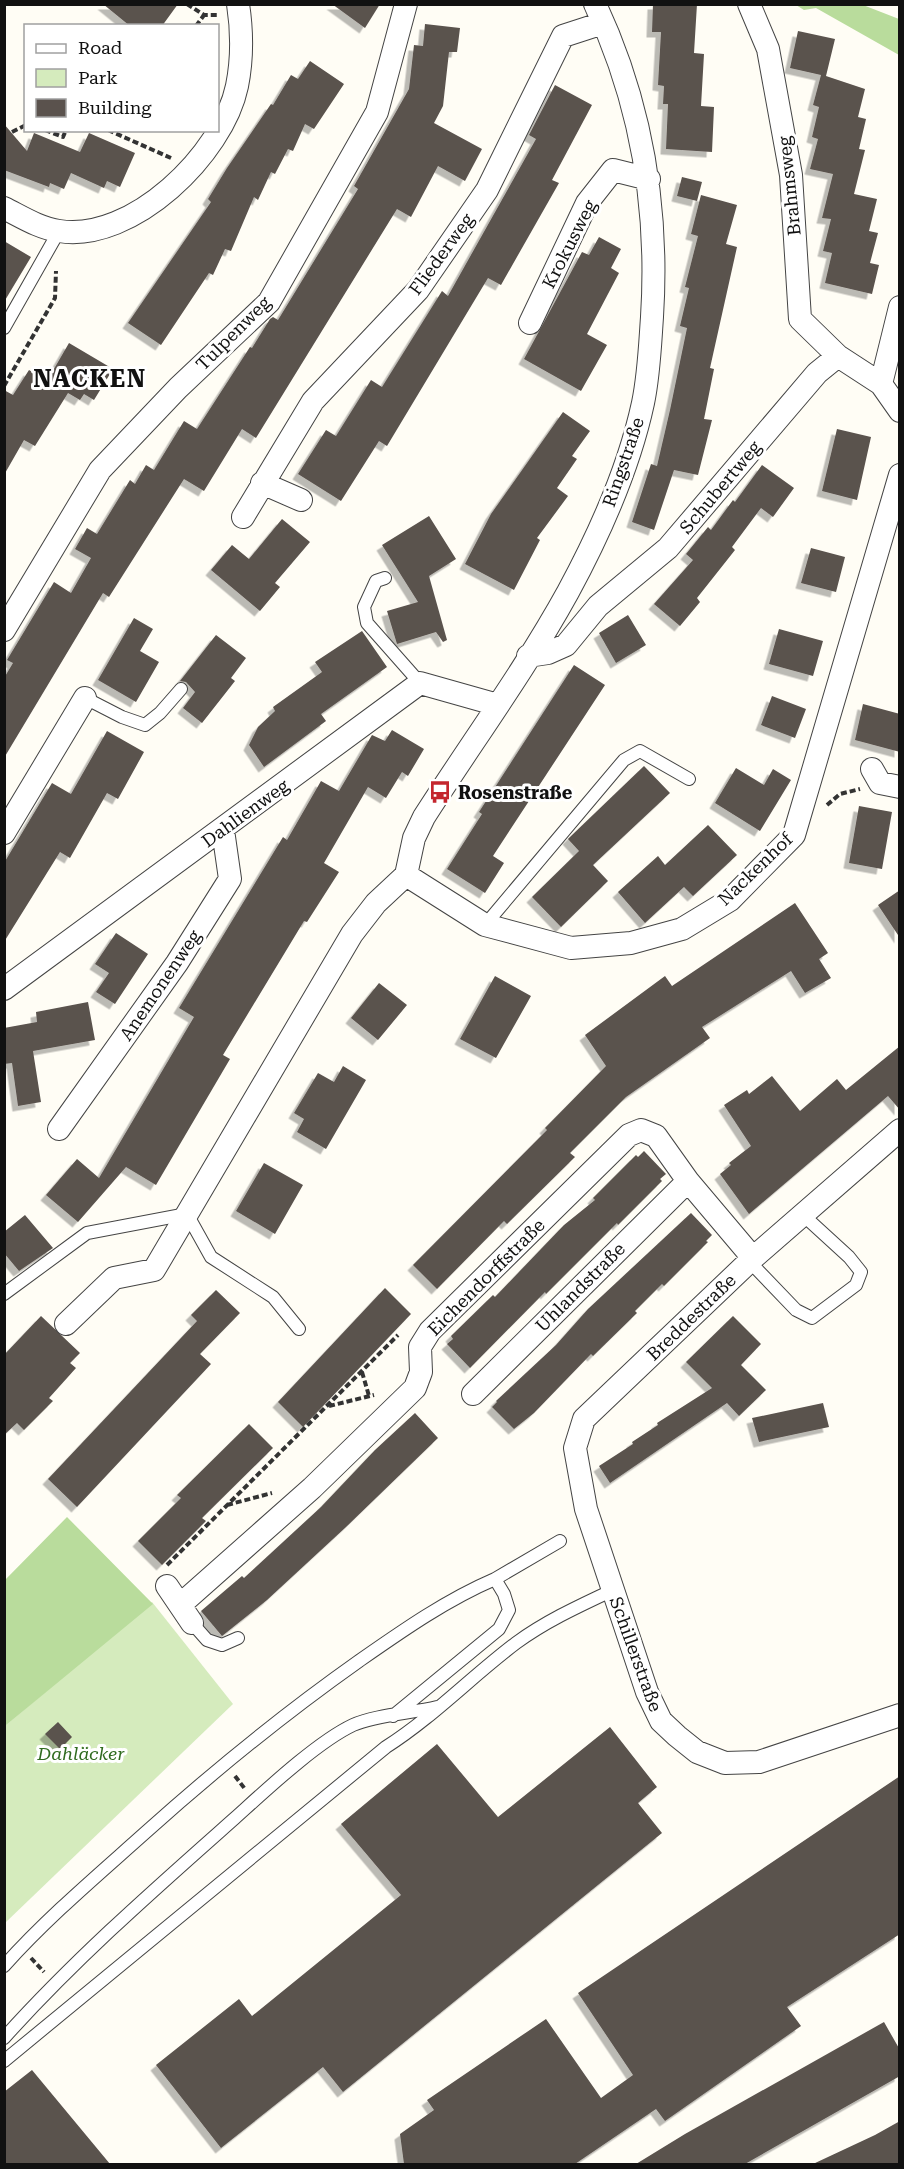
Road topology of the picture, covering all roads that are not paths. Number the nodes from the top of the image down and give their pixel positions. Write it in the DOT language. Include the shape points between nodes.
graph roads {
  1 [pos="406,4"];
  2 [pos="749,4"];
  3 [pos="239,10"];
  4 [pos="599,14"];
  5 [pos="219,129"];
  6 [pos="217,132"];
  7 [pos="649,179"];
  8 [pos="4,208"];
  9 [pos="59,231"];
  10 [pos="900,307"];
  11 [pos="530,323"];
  12 [pos="4,328"];
  13 [pos="838,357"];
  14 [pos="882,384"];
  15 [pos="900,411"];
  16 [pos="900,475"];
  17 [pos="262,483"];
  18 [pos="301,500"];
  19 [pos="243,517"];
  20 [pos="385,578"];
  21 [pos="4,630"];
  22 [pos="528,656"];
  23 [pos="420,683"];
  24 [pos="181,689"];
  25 [pos="86,698"];
  26 [pos="498,705"];
  27 [pos="689,779"];
  28 [pos="223,830"];
  29 [pos="4,833"];
  30 [pos="406,875"];
  31 [pos="485,925"];
  32 [pos="4,989"];
  33 [pos="59,1129"];
  34 [pos="900,1130"];
  35 [pos="688,1181"];
  36 [pos="187,1214"];
  37 [pos="802,1214"];
  38 [pos="751,1260"];
  39 [pos="4,1294"];
  40 [pos="66,1324"];
  41 [pos="298,1329"];
  42 [pos="472,1394"];
  43 [pos="560,1541"];
  44 [pos="600,1545"];
  45 [pos="166,1577"];
  46 [pos="495,1580"];
  47 [pos="612,1590"];
  48 [pos="186,1614"];
  49 [pos="238,1638"];
  50 [pos="441,1706"];
  51 [pos="900,1715"];
  52 [pos="393,1716"];
  53 [pos="4,1966"];
  54 [pos="4,2038"];
  55 [pos="4,2061"];
  1 -- 21 [label="street, Tulpenweg" via="377,112 268,302 100,470"];
  2 -- 13 [label="street, Brahmsweg" via="768,49 791,175 800,319"];
  3 -- 5 [label="street" via="237,87"];
  4 -- 7 [label="street, Ringstraße" via="624,71"];
  4 -- 17 [label="street, Fliederweg" via="563,36 487,190 418,290 313,401"];
  6 -- 9 [label="street" via="186,173 142,210 103,229"];
  7 -- 11 [label="street, Krokusweg" via="613,170 587,203"];
  7 -- 22 [label="street, Ringstraße" via="654,292 643,402 607,512 568,592"];
  8 -- 9 [label="street" via="34,224"];
  9 -- 12 [label="lane"];
  10 -- 14 [label="street"];
  13 -- 14 [label="street"];
  13 -- 22 [label="street, Schubertweg" via="817,373 668,548 598,606 566,645 548,654"];
  14 -- 15 [label="street"];
  16 -- 31 [label="street, Nackenhof" via="794,835 730,900 682,929 631,943 571,948"];
  17 -- 18 [label="street"];
  17 -- 19 [label="street, Fliederweg"];
  20 -- 23 [label="lane" via="376,581 364,607 367,623"];
  22 -- 26 [label="street, Ringstraße"];
  23 -- 26 [label="street"];
  23 -- 28 [label="street, Dahlienweg"];
  24 -- 25 [label="lane" via="145,725"];
  25 -- 29 [label="street"];
  26 -- 30 [label="street, Ringstraße" via="424,817 414,838"];
  27 -- 31 [label="lane" via="640,751 624,760"];
  28 -- 32 [label="street, Dahlienweg"];
  28 -- 33 [label="street, Anemonenweg" via="230,879 177,963"];
  30 -- 31 [label="street, Nackenhof"];
  30 -- 36 [label="street" via="376,903 352,934"];
  34 -- 37 [label="street, Breddestraße"];
  35 -- 38 [label="street, Eichendorffstraße"];
  35 -- 42 [label="street, Uhlandstraße"];
  35 -- 48 [label="street, Eichendorffstraße" via="656,1136 641,1130 628,1135 430,1330 420,1347 421,1372 415,1388"];
  36 -- 39 [label="lane" via="87,1233"];
  36 -- 40 [label="street" via="154,1270 114,1278"];
  36 -- 41 [label="lane" via="211,1257 273,1298"];
  37 -- 38 [label="street, Breddestraße"];
  37 -- 38 [label="lane" via="861,1272 856,1285 812,1318 796,1310"];
  38 -- 44 [label="street, Breddestraße" via="580,1427 575,1448 579,1477"];
  43 -- 46 [label="lane"];
  44 -- 47 [label="street, Schillerstraße"];
  45 -- 48 [label="street"];
  46 -- 52 [label="lane" via="509,1610 499,1629"];
  46 -- 53 [label="lane" via="465,1592 295,1706 53,1915"];
  47 -- 50 [label="lane" via="556,1616"];
  47 -- 51 [label="street, Schillerstraße" via="661,1721 697,1752 725,1763 759,1762"];
  48 -- 49 [label="lane" via="207,1640 222,1645"];
  50 -- 52 [label="lane"];
  50 -- 55 [label="lane"];
  52 -- 54 [label="lane" via="354,1725 326,1742 255,1800 113,1926 54,1982"];
}
